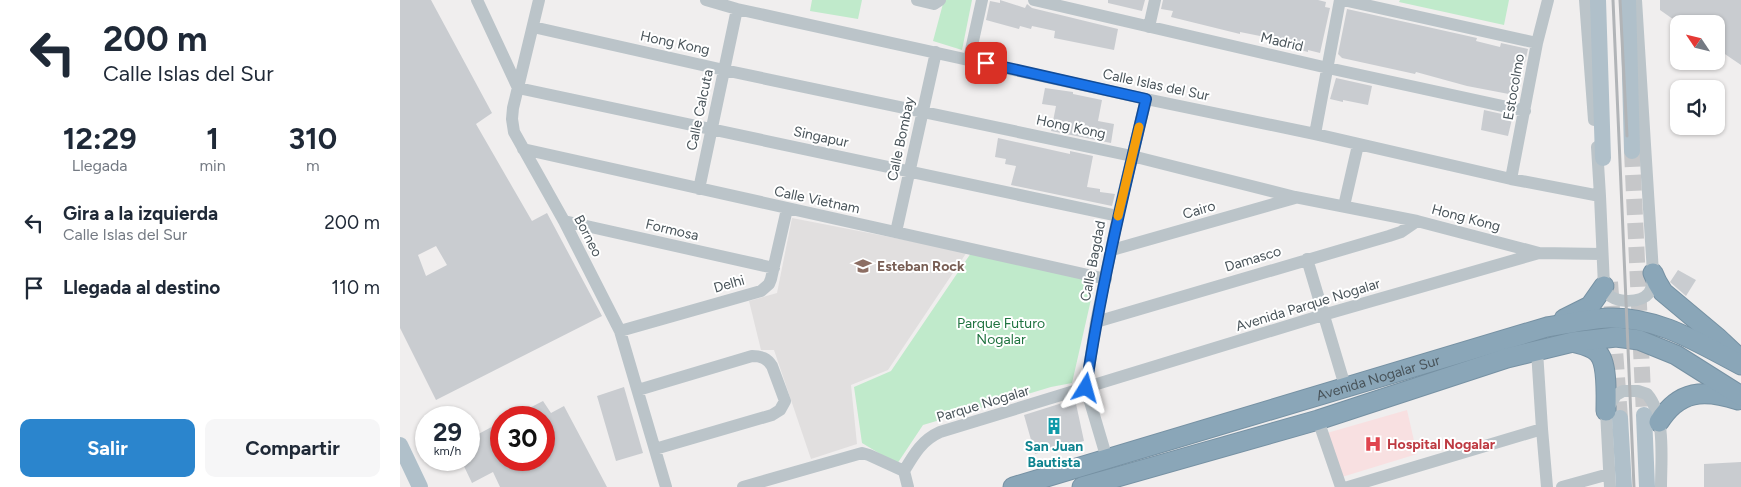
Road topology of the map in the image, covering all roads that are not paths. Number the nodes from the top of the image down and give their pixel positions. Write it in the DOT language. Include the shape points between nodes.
graph roads {
  1 [pos="477,0"];
  2 [pos="539,0"];
  3 [pos="706,0"];
  4 [pos="918,0"];
  5 [pos="940,0"];
  6 [pos="982,0"];
  7 [pos="1034,0"];
  8 [pos="1155,0"];
  9 [pos="1342,0"];
  10 [pos="1548,0"];
  11 [pos="1585,0"];
  12 [pos="1598,0"];
  13 [pos="1628,0"];
  14 [pos="1636,0"];
  15 [pos="737,9"];
  16 [pos="533,27"];
  17 [pos="1149,27"];
  18 [pos="1537,43"];
  19 [pos="936,52"];
  20 [pos="969,59"];
  21 [pos="1328,68"];
  22 [pos="724,70"];
  23 [pos="518,88"];
  24 [pos="1146,99"];
  25 [pos="923,112"];
  26 [pos="1525,112"];
  27 [pos="712,129"];
  28 [pos="1315,134"];
  29 [pos="1358,145"];
  30 [pos="523,149"];
  31 [pos="1632,151"];
  32 [pos="1132,156"];
  33 [pos="1603,158"];
  34 [pos="910,171"];
  35 [pos="1511,179"];
  36 [pos="699,189"];
  37 [pos="1600,196"];
  38 [pos="1295,197"];
  39 [pos="1344,206"];
  40 [pos="787,209"];
  41 [pos="1118,216"];
  42 [pos="1417,221"];
  43 [pos="564,222"];
  44 [pos="896,232"];
  45 [pos="1112,250"];
  46 [pos="1539,253"];
  47 [pos="1602,254"];
  48 [pos="1307,259"];
  49 [pos="774,268"];
  50 [pos="1653,273"];
  51 [pos="1106,279"];
  52 [pos="1604,286"];
  53 [pos="1323,315"];
  54 [pos="1096,322"];
  55 [pos="1547,327"];
  56 [pos="620,331"];
  57 [pos="1573,342"];
  58 [pos="1537,351"];
  59 [pos="1741,361"];
  60 [pos="1741,365"];
  61 [pos="1345,386"];
  62 [pos="1086,388"];
  63 [pos="638,390"];
  64 [pos="1741,396"];
  65 [pos="1741,400"];
  66 [pos="1613,415"];
  67 [pos="1652,419"];
  68 [pos="1318,420"];
  69 [pos="1542,429"];
  70 [pos="400,445"];
  71 [pos="654,450"];
  72 [pos="1107,459"];
  73 [pos="904,471"];
  74 [pos="1609,474"];
  75 [pos="1113,482"];
  76 [pos="420,487"];
  77 [pos="666,487"];
  78 [pos="743,487"];
  79 [pos="908,487"];
  80 [pos="1013,487"];
  81 [pos="1082,487"];
  82 [pos="1341,487"];
  83 [pos="1348,487"];
  84 [pos="1548,487"];
  85 [pos="1562,487"];
  86 [pos="1610,487"];
  87 [pos="1624,487"];
  88 [pos="1647,487"];
  89 [pos="1661,487"];
  1 -- 23 [label="street"];
  2 -- 16 [label="street, Borneo"];
  3 -- 15 [label="street, Calle Islas del Sur"];
  4 -- 5 [label="street" via="934,4"];
  6 -- 20 [label="street"];
  7 -- 17 [label="street, Madrid"];
  8 -- 17 [label="street"];
  9 -- 18 [label="street"];
  9 -- 21 [label="street"];
  10 -- 18 [label="street, Estocolmo"];
  11 -- 37 [label="street"];
  12 -- 33 [label="main road"];
  13 -- 31 [label="main road"];
  14 -- 50 [label="street"];
  15 -- 19 [label="street, Calle Islas del Sur"];
  15 -- 22 [label="street, Calle Calcuta"];
  16 -- 22 [label="street, Hong Kong"];
  16 -- 23 [label="street, Borneo"];
  17 -- 21 [label="street, Madrid"];
  18 -- 26 [label="street, Estocolmo"];
  19 -- 20 [label="street, Calle Islas del Sur"];
  19 -- 25 [label="street, Calle Bombay"];
  20 -- 24 [label="street, Calle Islas del Sur"];
  21 -- 26 [label="street, Madrid"];
  21 -- 28 [label="street"];
  22 -- 25 [label="street, Hong Kong"];
  22 -- 27 [label="street, Calle Calcuta"];
  23 -- 27 [label="street, Singapur"];
  23 -- 30 [label="street, Borneo" via="512,119 514,132"];
  24 -- 28 [label="street, Calle Islas del Sur"];
  24 -- 32 [label="street, Calle Bagdad"];
  25 -- 32 [label="street, Hong Kong"];
  25 -- 34 [label="street, Calle Bombay"];
  26 -- 35 [label="street, Estocolmo"];
  27 -- 34 [label="street, Singapur"];
  27 -- 36 [label="street, Calle Calcuta"];
  28 -- 29 [label="street, Calle Islas del Sur"];
  29 -- 35 [label="street, Calle Islas del Sur"];
  29 -- 39 [label="street"];
  30 -- 36 [label="street, Calle Vietnam"];
  30 -- 43 [label="street, Borneo"];
  32 -- 38 [label="street, Hong Kong"];
  32 -- 41 [label="street, Calle Bagdad"];
  34 -- 41 [label="street, Singapur"];
  34 -- 44 [label="street, Calle Bombay"];
  35 -- 37 [label="street, Calle Islas del Sur"];
  36 -- 40 [label="street, Calle Vietnam"];
  37 -- 47 [label="street"];
  38 -- 39 [label="street, Hong Kong"];
  38 -- 45 [label="street, Cairo"];
  39 -- 42 [label="street, Hong Kong"];
  40 -- 44 [label="street, Calle Vietnam"];
  40 -- 49 [label="street, Delhi"];
  41 -- 45 [label="street, Calle Bagdad"];
  42 -- 46 [label="street, Hong Kong"];
  42 -- 48 [label="street, Damasco" via="1401,232"];
  43 -- 49 [label="street, Formosa"];
  43 -- 56 [label="street, Borneo"];
  44 -- 51 [label="street, Calle Vietnam"];
  45 -- 51 [label="street, Calle Bagdad"];
  46 -- 47 [label="street, Hong Kong"];
  46 -- 53 [label="street, Avenida Parque Nogalar"];
  47 -- 52 [label="street"];
  48 -- 53 [label="street"];
  48 -- 54 [label="street, Damasco"];
  49 -- 56 [label="street, Delhi" via="769,284 761,291"];
  50 -- 52 [label="street" via="1650,290 1642,299 1612,298"];
  50 -- 59 [label="highway" via="1663,292"];
  51 -- 54 [label="street, Calle Bagdad"];
  52 -- 55 [label="highway" via="1590,306"];
  53 -- 61 [label="street"];
  53 -- 62 [label="street, Avenida Parque Nogalar"];
  54 -- 62 [label="street, Calle Bagdad"];
  55 -- 60 [label="highway, Avenida Nogalar Sur" via="1609,318 1643,321 1679,333"];
  55 -- 61 [label="highway, Avenida Nogalar Sur"];
  56 -- 63 [label="street, Borneo"];
  57 -- 58 [label="highway, Avenida Nogalar Sur"];
  57 -- 64 [label="highway, Avenida Nogalar Sur" via="1616,337 1639,340 1676,355"];
  57 -- 66 [label="highway" via="1597,351 1602,357"];
  58 -- 68 [label="highway, Avenida Nogalar Sur"];
  58 -- 69 [label="street"];
  61 -- 72 [label="highway, Avenida Nogalar Sur"];
  62 -- 72 [label="street, Calle Bagdad"];
  62 -- 73 [label="street, Parque Nogalar" via="930,436"];
  63 -- 71 [label="street, Borneo"];
  63 -- 71 [label="street" via="759,356 772,366 784,402 772,416"];
  65 -- 67 [label="highway" via="1692,394"];
  66 -- 67 [label="street" via="1616,395 1628,390 1638,391 1647,394 1657,408"];
  66 -- 74 [label="street"];
  66 -- 87 [label="main road"];
  67 -- 88 [label="main road"];
  67 -- 89 [label="street"];
  68 -- 75 [label="highway, Avenida Nogalar Sur"];
  68 -- 82 [label="street"];
  69 -- 83 [label="street"];
  69 -- 84 [label="street"];
  70 -- 76 [label="main road"];
  71 -- 77 [label="street, Borneo"];
  72 -- 80 [label="highway, Avenida Nogalar Sur"];
  73 -- 78 [label="street" via="862,453"];
  73 -- 79 [label="street"];
  74 -- 85 [label="street"];
  74 -- 86 [label="street"];
  75 -- 81 [label="highway, Avenida Nogalar Sur"];
}
